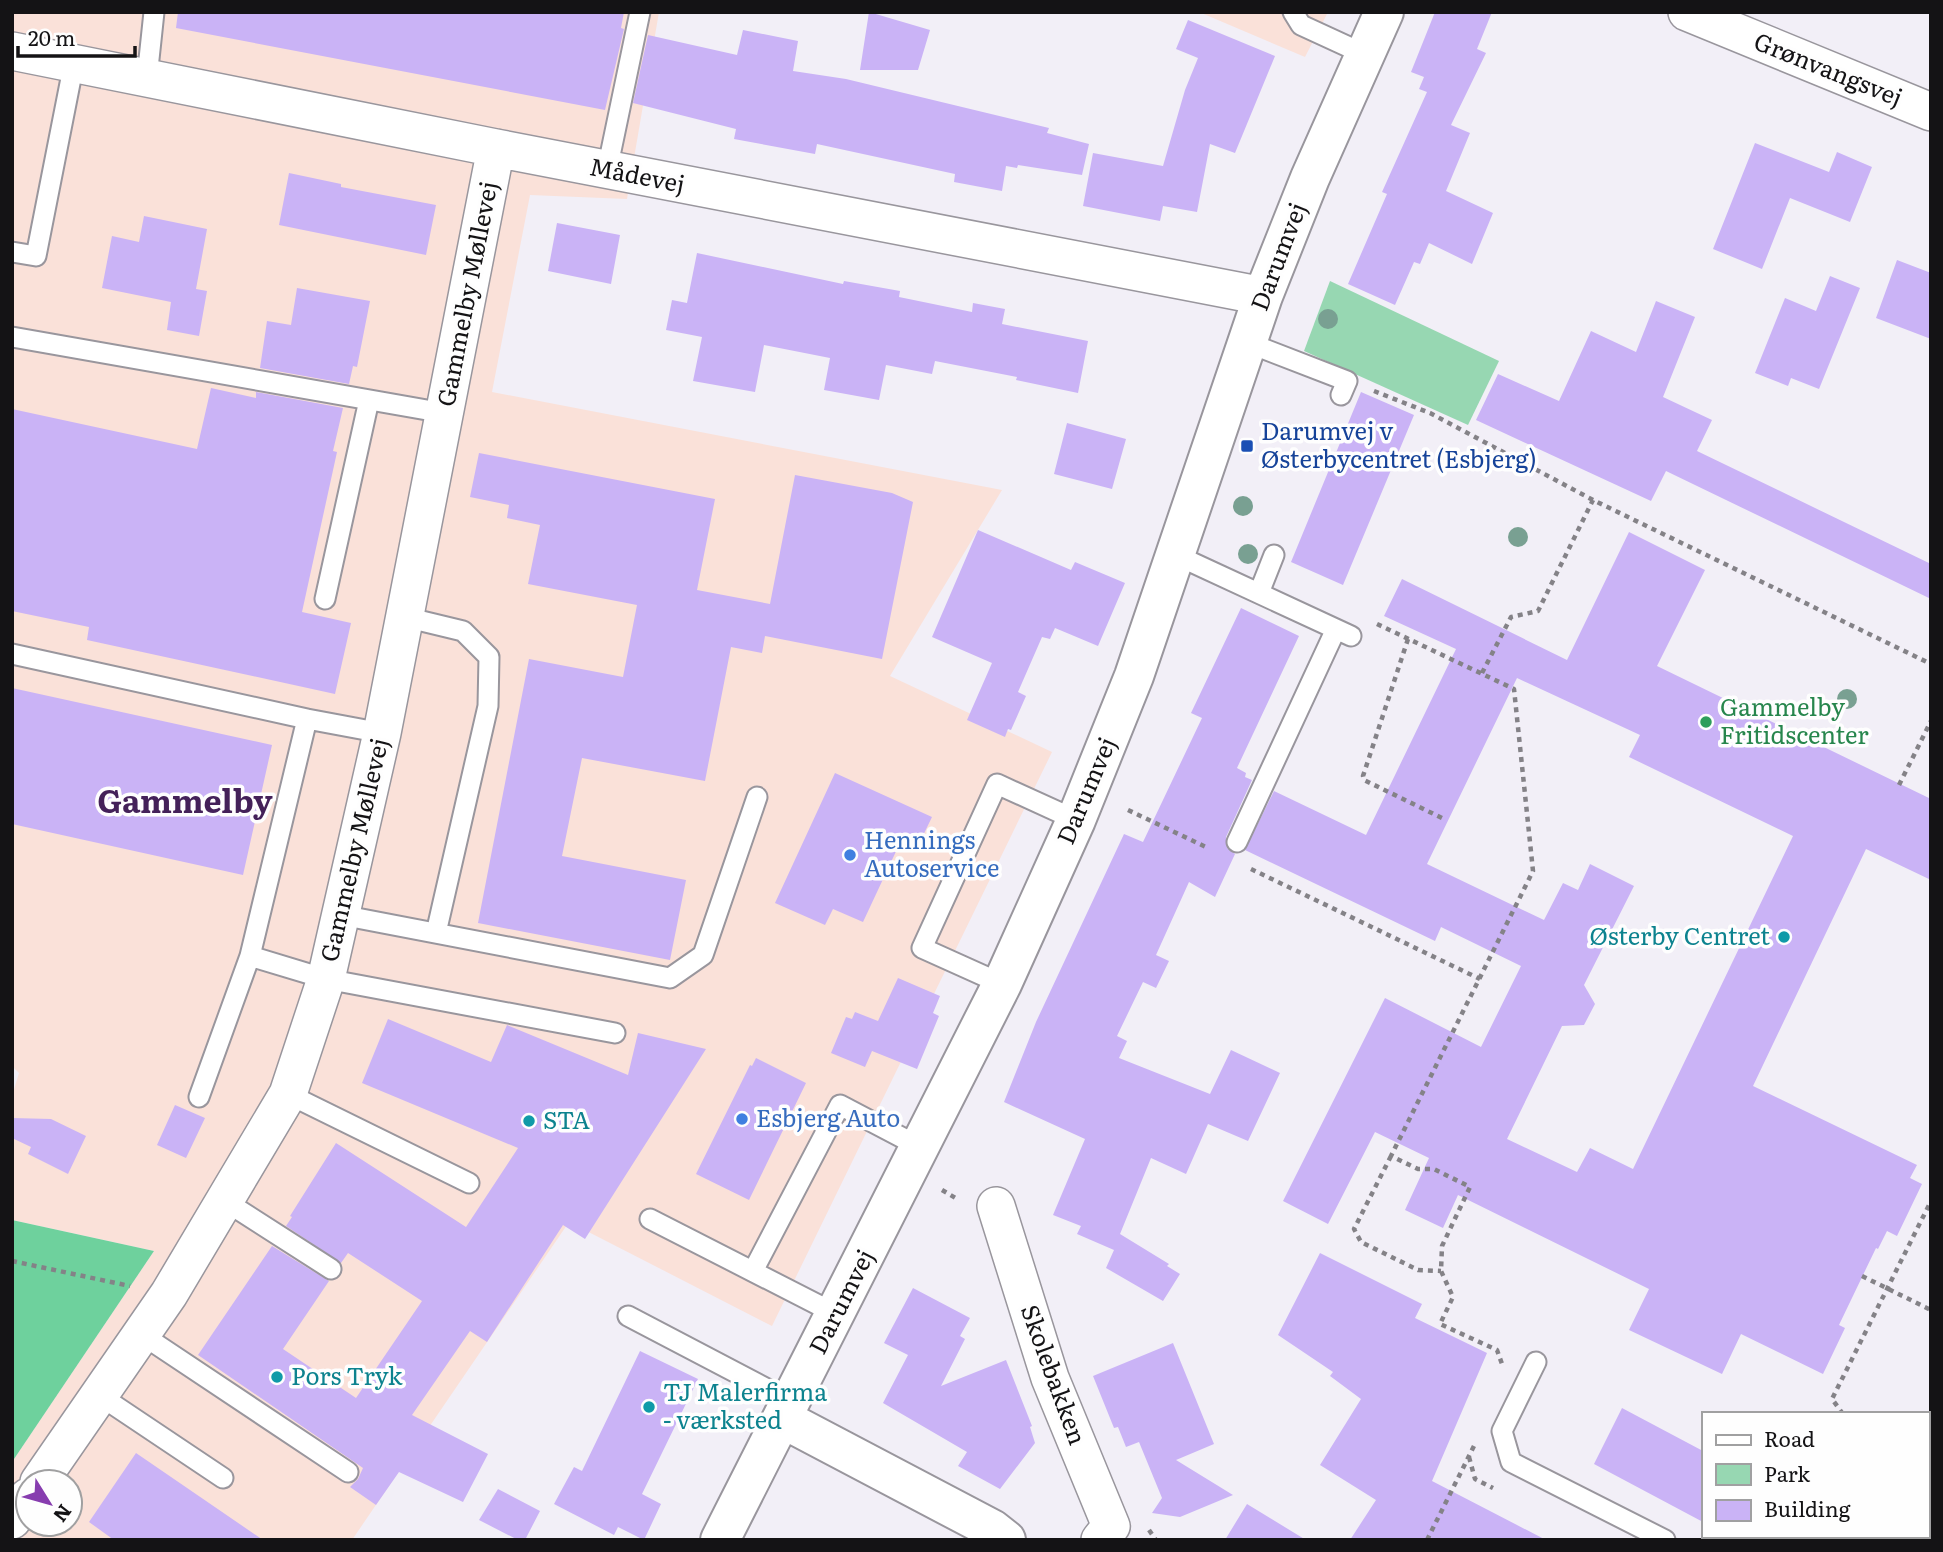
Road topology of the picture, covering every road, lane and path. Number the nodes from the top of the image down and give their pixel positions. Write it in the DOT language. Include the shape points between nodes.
graph roads {
  1 [pos="153,12"];
  2 [pos="640,12"];
  3 [pos="1293,12"];
  4 [pos="1384,12"];
  5 [pos="1687,12"];
  6 [pos="12,51"];
  7 [pos="1364,54"];
  8 [pos="74,63"];
  9 [pos="147,78"];
  10 [pos="1931,112"];
  11 [pos="496,148"];
  12 [pos="607,170"];
  13 [pos="12,252"];
  14 [pos="1263,296"];
  15 [pos="12,337"];
  16 [pos="1246,342"];
  17 [pos="1344,388"];
  18 [pos="369,400"];
  19 [pos="444,413"];
  20 [pos="1593,500"];
  21 [pos="1176,555"];
  22 [pos="1274,555"];
  23 [pos="1259,593"];
  24 [pos="325,599"];
  25 [pos="405,617"];
  26 [pos="1373,622"];
  27 [pos="1408,639"];
  28 [pos="12,654"];
  29 [pos="1931,664"];
  30 [pos="1482,673"];
  31 [pos="307,719"];
  32 [pos="1931,721"];
  33 [pos="382,733"];
  34 [pos="1899,785"];
  35 [pos="757,797"];
  36 [pos="1128,810"];
  37 [pos="1444,818"];
  38 [pos="1076,820"];
  39 [pos="1237,842"];
  40 [pos="1209,849"];
  41 [pos="1245,866"];
  42 [pos="341,915"];
  43 [pos="436,933"];
  44 [pos="250,956"];
  45 [pos="326,979"];
  46 [pos="1480,979"];
  47 [pos="1002,984"];
  48 [pos="615,1032"];
  49 [pos="288,1094"];
  50 [pos="199,1097"];
  51 [pos="920,1147"];
  52 [pos="1391,1156"];
  53 [pos="469,1183"];
  54 [pos="225,1201"];
  55 [pos="1931,1201"];
  56 [pos="996,1206"];
  57 [pos="650,1219"];
  58 [pos="12,1261"];
  59 [pos="331,1269"];
  60 [pos="1441,1271"];
  61 [pos="754,1272"];
  62 [pos="1861,1276"];
  63 [pos="1886,1288"];
  64 [pos="169,1294"];
  65 [pos="1931,1310"];
  66 [pos="836,1314"];
  67 [pos="628,1316"];
  68 [pos="141,1334"];
  69 [pos="1536,1362"];
  70 [pos="1507,1375"];
  71 [pos="99,1395"];
  72 [pos="788,1410"];
  73 [pos="1842,1412"];
  74 [pos="1475,1445"];
  75 [pos="49,1468"];
  76 [pos="348,1472"];
  77 [pos="223,1478"];
  78 [pos="720,1540"];
  79 [pos="1006,1540"];
  80 [pos="1100,1540"];
  81 [pos="1427,1540"];
  82 [pos="1665,1540"];
  1 -- 9 [label="lane"];
  2 -- 12 [label="lane"];
  3 -- 7 [label="lane" via="1301,25"];
  4 -- 7 [label="street, Darumvej"];
  5 -- 10 [label="street, Grønvangsvej"];
  6 -- 8 [label="street, Mådevej"];
  7 -- 14 [label="street, Darumvej"];
  8 -- 9 [label="street, Mådevej"];
  8 -- 13 [label="lane" via="36,256"];
  9 -- 11 [label="street, Mådevej"];
  11 -- 12 [label="street, Mådevej"];
  11 -- 19 [label="street, Gammelby Møllevej"];
  12 -- 14 [label="street, Mådevej"];
  14 -- 16 [label="street, Darumvej"];
  15 -- 18 [label="lane"];
  16 -- 17 [label="lane"];
  16 -- 21 [label="street, Darumvej"];
  17 -- 20 [label="path" via="1430,413"];
  18 -- 19 [label="lane"];
  18 -- 24 [label="lane"];
  19 -- 25 [label="street, Gammelby Møllevej"];
  20 -- 29 [label="path"];
  20 -- 30 [label="path" via="1538,611 1511,617"];
  21 -- 23 [label="lane"];
  21 -- 38 [label="street, Darumvej"];
  22 -- 23 [label="lane"];
  23 -- 39 [label="lane" via="1344,633"];
  25 -- 33 [label="street, Gammelby Møllevej"];
  25 -- 43 [label="lane" via="463,631 489,657 488,706"];
  26 -- 27 [label="path"];
  27 -- 30 [label="path"];
  27 -- 37 [label="path" via="1363,776"];
  28 -- 31 [label="lane"];
  30 -- 46 [label="path" via="1514,688 1533,871"];
  31 -- 33 [label="lane"];
  31 -- 44 [label="lane"];
  32 -- 34 [label="path"];
  33 -- 42 [label="street, Gammelby Møllevej"];
  35 -- 43 [label="lane" via="703,955 670,978"];
  36 -- 40 [label="path"];
  38 -- 47 [label="street, Darumvej"];
  38 -- 47 [label="lane" via="997,783 922,948"];
  41 -- 46 [label="path"];
  42 -- 43 [label="lane"];
  42 -- 45 [label="street, Gammelby Møllevej"];
  44 -- 45 [label="lane"];
  44 -- 50 [label="lane"];
  45 -- 48 [label="lane"];
  45 -- 49 [label="street, Gammelby Møllevej"];
  46 -- 52 [label="path"];
  47 -- 51 [label="street, Darumvej"];
  49 -- 53 [label="lane"];
  49 -- 54 [label="street, Gammelby Møllevej"];
  51 -- 61 [label="lane" via="840,1105"];
  51 -- 66 [label="street, Darumvej"];
  52 -- 60 [label="path" via="1418,1169 1434,1169 1470,1187 1442,1246"];
  52 -- 60 [label="path" via="1354,1229 1361,1242 1418,1270"];
  54 -- 59 [label="lane"];
  54 -- 64 [label="street, Gammelby Møllevej"];
  55 -- 63 [label="path"];
  56 -- 80 [label="street, Skolebakken" via="1050,1378 1111,1526"];
  57 -- 61 [label="lane"];
  58 -- 64 [label="path"];
  60 -- 70 [label="path" via="1453,1297 1440,1324 1497,1350"];
  61 -- 66 [label="lane"];
  62 -- 63 [label="path"];
  63 -- 65 [label="path"];
  63 -- 73 [label="path" via="1832,1399"];
  64 -- 68 [label="street, Gammelby Møllevej"];
  66 -- 72 [label="street, Darumvej"];
  67 -- 72 [label="lane"];
  68 -- 71 [label="street, Gammelby Møllevej"];
  68 -- 76 [label="lane"];
  69 -- 82 [label="lane" via="1502,1431 1511,1462"];
  71 -- 75 [label="street, Gammelby Møllevej"];
  71 -- 77 [label="lane"];
  72 -- 78 [label="street, Darumvej"];
  72 -- 79 [label="street"];
  74 -- 81 [label="path"];
}
